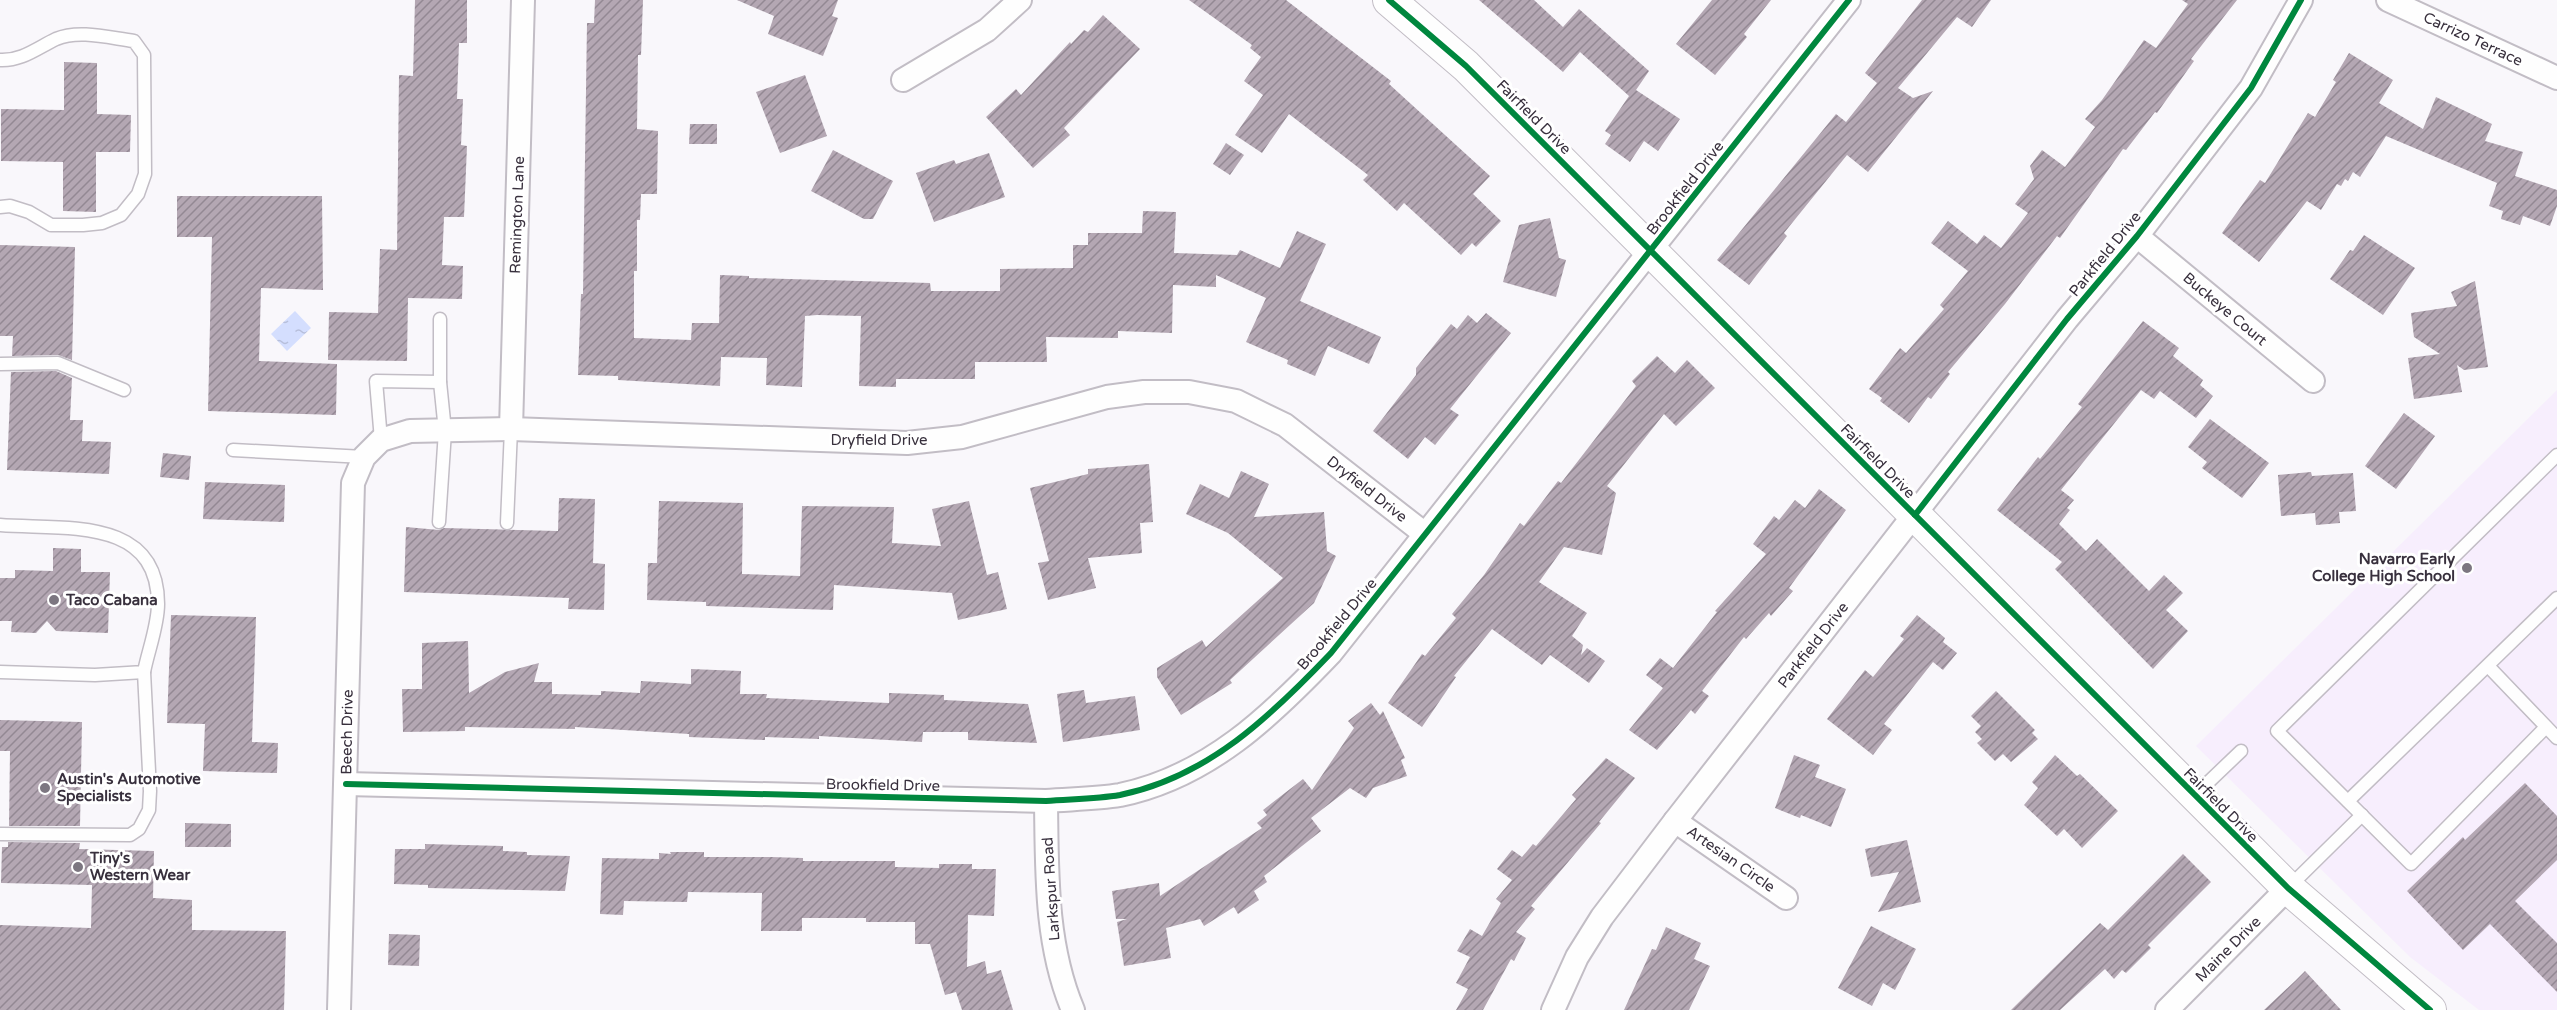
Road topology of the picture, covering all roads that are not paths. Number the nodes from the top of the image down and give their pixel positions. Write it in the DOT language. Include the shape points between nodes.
graph roads {
  1 [pos="524,0"];
  2 [pos="1020,0"];
  3 [pos="1849,0"];
  4 [pos="2301,0"];
  5 [pos="2388,0"];
  6 [pos="1399,3"];
  7 [pos="0,60"];
  8 [pos="2557,78"];
  9 [pos="903,80"];
  10 [pos="0,207"];
  11 [pos="2137,236"];
  12 [pos="1651,251"];
  13 [pos="440,319"];
  14 [pos="0,364"];
  15 [pos="2313,381"];
  16 [pos="440,382"];
  17 [pos="124,390"];
  18 [pos="511,429"];
  19 [pos="444,430"];
  20 [pos="381,440"];
  21 [pos="233,450"];
  22 [pos="2557,454"];
  23 [pos="364,457"];
  24 [pos="1915,515"];
  25 [pos="439,522"];
  26 [pos="507,523"];
  27 [pos="0,525"];
  28 [pos="1425,534"];
  29 [pos="2557,598"];
  30 [pos="2488,666"];
  31 [pos="0,672"];
  32 [pos="144,672"];
  33 [pos="2546,727"];
  34 [pos="2557,738"];
  35 [pos="2241,751"];
  36 [pos="346,784"];
  37 [pos="2195,795"];
  38 [pos="1046,801"];
  39 [pos="2348,801"];
  40 [pos="2362,815"];
  41 [pos="1675,821"];
  42 [pos="0,834"];
  43 [pos="2288,888"];
  44 [pos="1786,898"];
  45 [pos="339,1010"];
  46 [pos="1073,1010"];
  47 [pos="1553,1010"];
  48 [pos="2167,1010"];
  49 [pos="2430,1010"];
  1 -- 18 [label="street, Remington Lane"];
  2 -- 9 [label="street" via="987,30"];
  3 -- 12 [label="street, Brookfield Drive"];
  4 -- 11 [label="street, Parkfield Drive" via="2251,88"];
  5 -- 8 [label="street, Carrizo Terrace"];
  6 -- 12 [label="street, Fairfield Drive"];
  7 -- 10 [label="lane" via="33,53 56,39 74,35 134,40 144,55 145,115 145,174 138,194 121,215 102,223 51,225 29,212"];
  11 -- 15 [label="street, Buckeye Court"];
  11 -- 24 [label="street, Parkfield Drive" via="2067,319"];
  12 -- 24 [label="street, Fairfield Drive"];
  12 -- 28 [label="street, Brookfield Drive"];
  13 -- 16 [label="lane"];
  14 -- 17 [label="lane" via="58,363"];
  16 -- 19 [label="lane"];
  16 -- 20 [label="lane" via="376,381"];
  18 -- 19 [label="street, Dryfield Drive"];
  18 -- 26 [label="lane"];
  18 -- 28 [label="street, Dryfield Drive" via="907,443 962,437 1107,397 1189,392 1236,401 1285,425"];
  19 -- 20 [label="street, Dryfield Drive" via="410,431"];
  19 -- 25 [label="lane"];
  20 -- 23 [label="street, Dryfield Drive"];
  21 -- 23 [label="lane"];
  22 -- 39 [label="lane" via="2277,730"];
  23 -- 36 [label="street, Beech Drive" via="353,483"];
  24 -- 37 [label="street, Fairfield Drive"];
  24 -- 41 [label="street, Parkfield Drive"];
  27 -- 32 [label="lane" via="97,530 118,536 139,552 152,568 158,605"];
  28 -- 38 [label="street, Brookfield Drive" via="1331,653 1256,727 1174,778 1120,795"];
  29 -- 30 [label="lane"];
  30 -- 33 [label="lane"];
  30 -- 39 [label="lane"];
  31 -- 32 [label="lane"];
  32 -- 42 [label="lane" via="150,791 147,816 139,829 130,835"];
  33 -- 34 [label="lane"];
  33 -- 40 [label="lane" via="2411,864"];
  35 -- 37 [label="lane"];
  36 -- 38 [label="street, Brookfield Drive"];
  36 -- 45 [label="street, Beech Drive"];
  37 -- 43 [label="street, Fairfield Drive"];
  38 -- 46 [label="street, Larkspur Road" via="1052,938"];
  39 -- 40 [label="lane"];
  40 -- 43 [label="lane"];
  41 -- 44 [label="street, Artesian Circle"];
  41 -- 47 [label="street, Parkfield Drive" via="1596,927 1577,957"];
  43 -- 48 [label="street, Maine Drive"];
  43 -- 49 [label="street, Fairfield Drive"];
}
